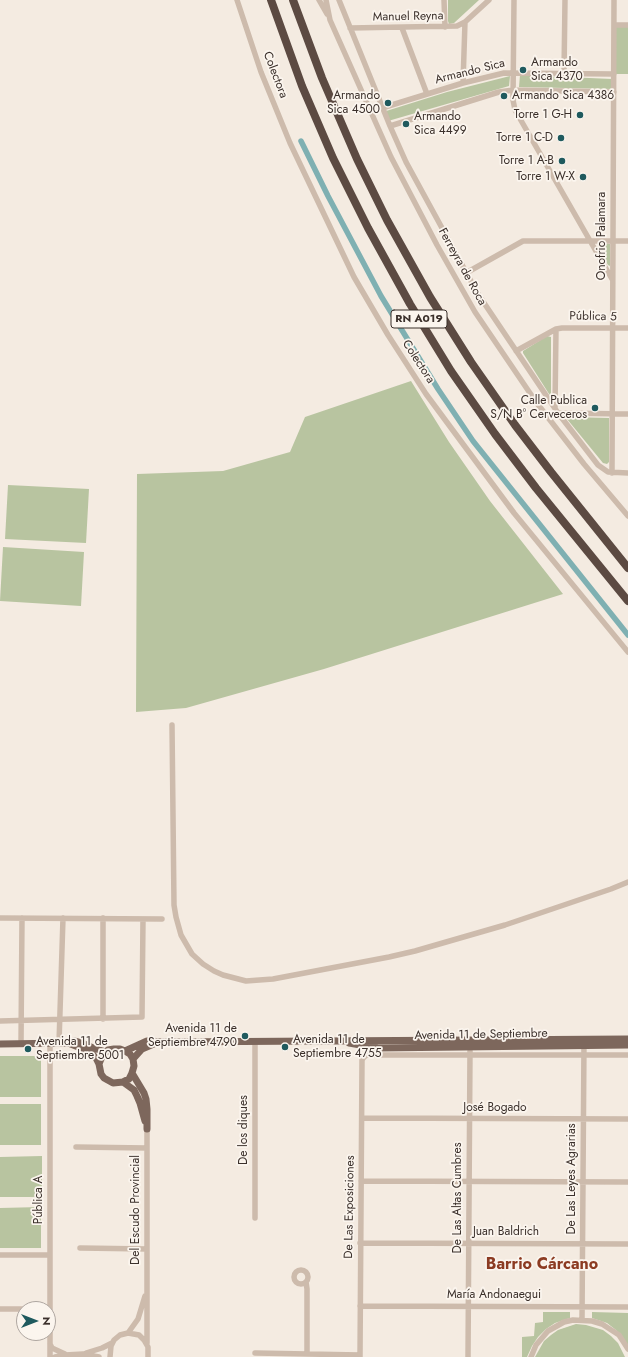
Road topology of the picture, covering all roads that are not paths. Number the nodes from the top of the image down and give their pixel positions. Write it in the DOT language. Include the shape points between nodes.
graph roads {
  1 [pos="238,0"];
  2 [pos="271,0"];
  3 [pos="293,0"];
  4 [pos="319,0"];
  5 [pos="326,0"];
  6 [pos="339,0"];
  7 [pos="444,0"];
  8 [pos="489,0"];
  9 [pos="514,0"];
  10 [pos="565,0"];
  11 [pos="614,0"];
  12 [pos="330,20"];
  13 [pos="465,22"];
  14 [pos="614,25"];
  15 [pos="628,25"];
  16 [pos="445,27"];
  17 [pos="350,28"];
  18 [pos="402,28"];
  19 [pos="513,72"];
  20 [pos="564,73"];
  21 [pos="614,74"];
  22 [pos="463,83"];
  23 [pos="513,90"];
  24 [pos="614,92"];
  25 [pos="427,94"];
  26 [pos="382,108"];
  27 [pos="390,126"];
  28 [pos="590,241"];
  29 [pos="613,241"];
  30 [pos="628,241"];
  31 [pos="466,273"];
  32 [pos="613,280"];
  33 [pos="556,328"];
  34 [pos="613,328"];
  35 [pos="628,328"];
  36 [pos="516,351"];
  37 [pos="556,411"];
  38 [pos="613,414"];
  39 [pos="628,414"];
  40 [pos="612,473"];
  41 [pos="628,473"];
  42 [pos="628,516"];
  43 [pos="628,568"];
  44 [pos="628,601"];
  45 [pos="628,652"];
  46 [pos="172,725"];
  47 [pos="628,882"];
  48 [pos="0,918"];
  49 [pos="22,918"];
  50 [pos="63,918"];
  51 [pos="103,918"];
  52 [pos="143,919"];
  53 [pos="162,919"];
  54 [pos="102,1019"];
  55 [pos="20,1020"];
  56 [pos="59,1020"];
  57 [pos="0,1021"];
  58 [pos="628,1039"];
  59 [pos="335,1040"];
  60 [pos="255,1041"];
  61 [pos="166,1042"];
  62 [pos="584,1042"];
  63 [pos="68,1043"];
  64 [pos="470,1043"];
  65 [pos="0,1044"];
  66 [pos="21,1044"];
  67 [pos="50,1044"];
  68 [pos="59,1044"];
  69 [pos="628,1045"];
  70 [pos="125,1051"];
  71 [pos="106,1052"];
  72 [pos="470,1054"];
  73 [pos="583,1054"];
  74 [pos="628,1055"];
  75 [pos="133,1059"];
  76 [pos="99,1064"];
  77 [pos="132,1073"];
  78 [pos="123,1082"];
  79 [pos="362,1118"];
  80 [pos="470,1118"];
  81 [pos="583,1119"];
  82 [pos="628,1119"];
  83 [pos="147,1129"];
  84 [pos="76,1147"];
  85 [pos="147,1148"];
  86 [pos="361,1181"];
  87 [pos="469,1181"];
  88 [pos="583,1182"];
  89 [pos="628,1182"];
  90 [pos="255,1218"];
  91 [pos="360,1243"];
  92 [pos="469,1243"];
  93 [pos="583,1244"];
  94 [pos="628,1244"];
  95 [pos="80,1248"];
  96 [pos="147,1249"];
  97 [pos="0,1255"];
  98 [pos="50,1255"];
  99 [pos="306,1282"];
  100 [pos="147,1290"];
  101 [pos="49,1301"];
  102 [pos="360,1306"];
  103 [pos="468,1306"];
  104 [pos="582,1306"];
  105 [pos="628,1307"];
  106 [pos="0,1309"];
  107 [pos="16,1309"];
  108 [pos="582,1320"];
  109 [pos="128,1333"];
  110 [pos="50,1341"];
  111 [pos="112,1343"];
  112 [pos="146,1343"];
  113 [pos="50,1344"];
  114 [pos="628,1349"];
  115 [pos="255,1353"];
  116 [pos="84,1354"];
  117 [pos="307,1354"];
  118 [pos="65,1355"];
  119 [pos="360,1356"];
  120 [pos="50,1357"];
  121 [pos="55,1357"];
  122 [pos="99,1357"];
  123 [pos="110,1357"];
  124 [pos="148,1357"];
  125 [pos="468,1357"];
  126 [pos="531,1357"];
  1 -- 45 [label="street, Colectora" via="261,72 290,143 354,276 388,335 436,407 510,507"];
  2 -- 44 [label="highway, RN A019" via="302,86 333,158 410,304 500,440"];
  3 -- 43 [label="highway, RN A019" via="322,78 357,159 387,220 430,297 515,426"];
  4 -- 12 [label="street"];
  5 -- 12 [label="street, Ferreyra de Roca"];
  6 -- 17 [label="street, Ferreyra de Roca"];
  7 -- 16 [label="street"];
  8 -- 13 [label="street"];
  9 -- 19 [label="street"];
  10 -- 20 [label="street"];
  11 -- 14 [label="street, Onofrio Palamara"];
  12 -- 42 [label="street, Ferreyra de Roca" via="391,157 475,312 536,402"];
  13 -- 16 [label="street, Manuel Reyna"];
  13 -- 22 [label="street"];
  14 -- 15 [label="street"];
  14 -- 21 [label="street, Onofrio Palamara"];
  16 -- 18 [label="street, Manuel Reyna"];
  17 -- 18 [label="street, Manuel Reyna"];
  17 -- 26 [label="street, Ferreyra de Roca"];
  18 -- 25 [label="street"];
  19 -- 20 [label="street, Armando Sica"];
  19 -- 22 [label="street, Armando Sica"];
  19 -- 23 [label="street"];
  20 -- 21 [label="street, Armando Sica"];
  21 -- 24 [label="street, Onofrio Palamara"];
  22 -- 25 [label="street, Armando Sica"];
  23 -- 24 [label="street"];
  23 -- 27 [label="street" via="499,92"];
  23 -- 28 [label="street" via="515,110"];
  24 -- 29 [label="street, Onofrio Palamara"];
  25 -- 26 [label="street, Armando Sica"];
  26 -- 27 [label="street, Ferreyra de Roca"];
  27 -- 31 [label="street, Ferreyra de Roca" via="411,173"];
  28 -- 29 [label="street"];
  28 -- 31 [label="street" via="523,241"];
  28 -- 32 [label="street"];
  29 -- 30 [label="street"];
  29 -- 32 [label="street, Onofrio Palamara"];
  31 -- 36 [label="street"];
  32 -- 34 [label="street, Onofrio Palamara"];
  33 -- 34 [label="street, Pública 5"];
  33 -- 36 [label="street, Pública 5"];
  33 -- 37 [label="street"];
  34 -- 35 [label="street, Pública 5"];
  34 -- 38 [label="street, Onofrio Palamara"];
  36 -- 37 [label="street"];
  37 -- 38 [label="street"];
  37 -- 40 [label="street" via="598,465 604,471"];
  38 -- 39 [label="street"];
  38 -- 40 [label="street, Onofrio Palamara"];
  40 -- 41 [label="street"];
  46 -- 47 [label="street" via="176,917 181,936 192,954 203,964 224,975 246,981 273,979 396,956 505,924"];
  48 -- 49 [label="street"];
  49 -- 50 [label="street"];
  49 -- 55 [label="street"];
  50 -- 51 [label="street"];
  50 -- 56 [label="street"];
  51 -- 52 [label="street"];
  51 -- 54 [label="street"];
  52 -- 53 [label="street"];
  52 -- 54 [label="street" via="142,1017"];
  54 -- 56 [label="street"];
  55 -- 56 [label="street"];
  55 -- 57 [label="street"];
  55 -- 66 [label="street"];
  56 -- 68 [label="street"];
  58 -- 62 [label="main road, Avenida 11 de Septiembre"];
  59 -- 60 [label="main road, Avenida 11 de Septiembre"];
  59 -- 64 [label="main road, Avenida 11 de Septiembre"];
  59 -- 64 [label="main road, Avenida 11 de Septiembre" via="378,1048"];
  60 -- 61 [label="main road, Avenida 11 de Septiembre"];
  60 -- 90 [label="street, De los diques"];
  61 -- 70 [label="main road" via="147,1041"];
  61 -- 75 [label="main road" via="142,1049"];
  62 -- 64 [label="main road, Avenida 11 de Septiembre"];
  62 -- 69 [label="main road, Avenida 11 de Septiembre"];
  62 -- 73 [label="street, De Las Leyes Agrarias"];
  63 -- 68 [label="main road"];
  63 -- 71 [label="main road" via="74,1041"];
  63 -- 76 [label="main road" via="86,1050"];
  64 -- 72 [label="street, De Las Altas Cumbres"];
  65 -- 66 [label="main road"];
  66 -- 67 [label="main road"];
  67 -- 68 [label="main road"];
  67 -- 98 [label="street, Pública A"];
  70 -- 71 [label="main road" via="114,1049"];
  70 -- 75 [label="main road"];
  71 -- 76 [label="main road"];
  72 -- 73 [label="street"];
  72 -- 79 [label="street, De Las Exposiciones" via="367,1055 362,1060"];
  72 -- 80 [label="street, De Las Altas Cumbres"];
  73 -- 74 [label="street"];
  73 -- 81 [label="street, De Las Leyes Agrarias"];
  75 -- 77 [label="main road"];
  76 -- 78 [label="main road" via="104,1078 113,1083"];
  77 -- 78 [label="main road"];
  77 -- 83 [label="main road" via="146,1099"];
  78 -- 83 [label="main road" via="134,1090"];
  79 -- 80 [label="street, José Bogado"];
  79 -- 86 [label="street, De Las Exposiciones"];
  80 -- 81 [label="street, José Bogado"];
  80 -- 87 [label="street, De Las Altas Cumbres"];
  81 -- 82 [label="street, José Bogado"];
  81 -- 88 [label="street, De Las Leyes Agrarias"];
  83 -- 85 [label="street, Del Escudo Provincial"];
  84 -- 85 [label="street"];
  85 -- 96 [label="street, Del Escudo Provincial"];
  86 -- 87 [label="street"];
  86 -- 91 [label="street, De Las Exposiciones"];
  87 -- 88 [label="street"];
  87 -- 92 [label="street, De Las Altas Cumbres"];
  88 -- 89 [label="street"];
  88 -- 93 [label="street, De Las Leyes Agrarias"];
  91 -- 92 [label="street, Juan Baldrich"];
  91 -- 102 [label="street, De Las Exposiciones"];
  92 -- 93 [label="street, Juan Baldrich"];
  92 -- 103 [label="street, De Las Altas Cumbres"];
  93 -- 94 [label="street, Juan Baldrich"];
  93 -- 104 [label="street, De Las Leyes Agrarias"];
  95 -- 96 [label="street"];
  96 -- 100 [label="street, Del Escudo Provincial"];
  97 -- 98 [label="street"];
  98 -- 101 [label="street, Pública A"];
  99 -- 117 [label="street"];
  100 -- 109 [label="street, Del Escudo Provincial" via="138,1319"];
  100 -- 112 [label="street, Del Escudo Provincial"];
  102 -- 103 [label="street, María Andonaegui"];
  102 -- 119 [label="street, De Las Exposiciones"];
  103 -- 104 [label="street, María Andonaegui"];
  103 -- 125 [label="street, De Las Altas Cumbres"];
  104 -- 105 [label="street, María Andonaegui"];
  104 -- 108 [label="street, De Las Leyes Agrarias"];
  106 -- 107 [label="street"];
  108 -- 114 [label="street" via="602,1324 611,1329 619,1335"];
  108 -- 126 [label="street" via="564,1322 548,1331 536,1345"];
  109 -- 111 [label="street" via="117,1337"];
  109 -- 112 [label="street" via="139,1335"];
  110 -- 113 [label="street, Pública A"];
  111 -- 116 [label="street"];
  111 -- 123 [label="street"];
  112 -- 124 [label="street, Del Escudo Provincial"];
  113 -- 118 [label="street" via="52,1348"];
  113 -- 120 [label="street, Pública A"];
  115 -- 117 [label="street"];
  116 -- 118 [label="street"];
  116 -- 122 [label="street"];
  117 -- 119 [label="street"];
  118 -- 121 [label="street"];
}
